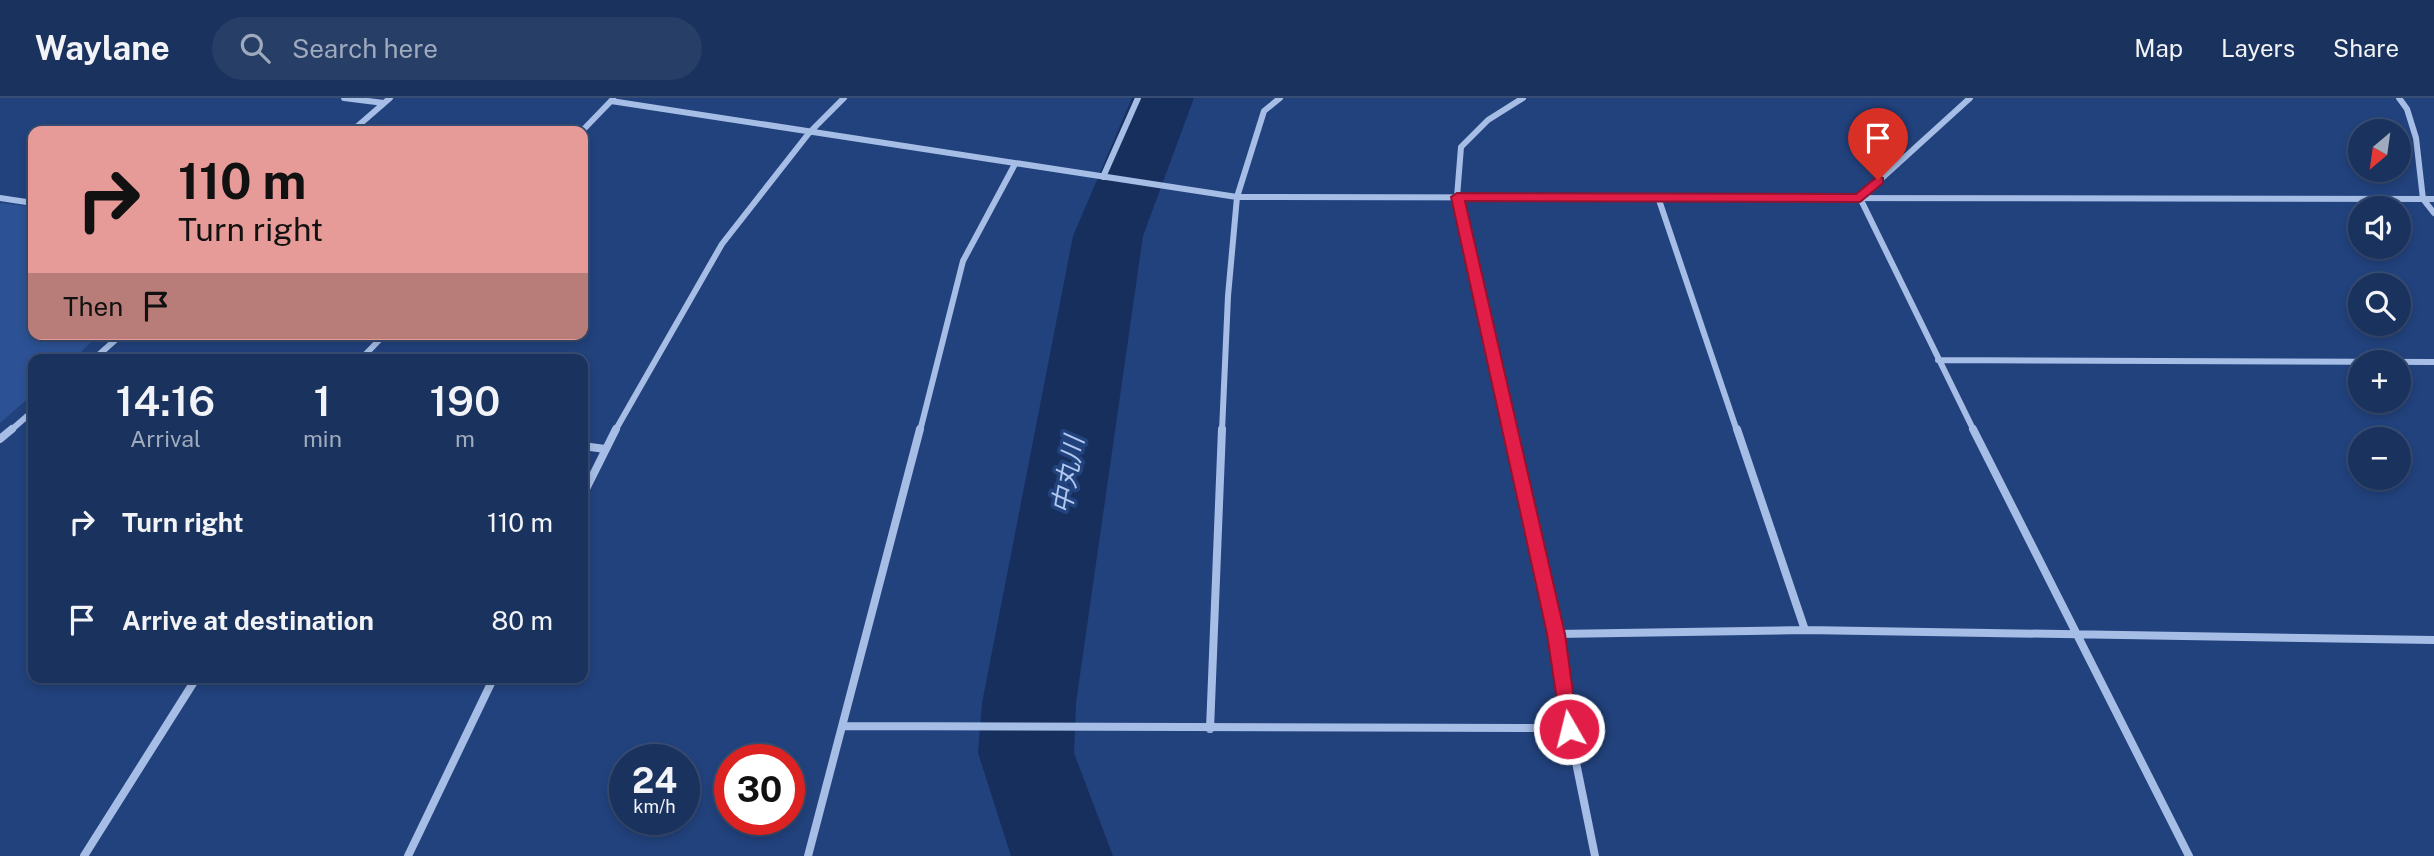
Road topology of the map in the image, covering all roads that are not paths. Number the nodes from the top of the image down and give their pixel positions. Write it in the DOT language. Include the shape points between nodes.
graph roads {
  1 [pos="344,98"];
  2 [pos="844,98"];
  3 [pos="1138,98"];
  4 [pos="1280,98"];
  5 [pos="1523,98"];
  6 [pos="1970,98"];
  7 [pos="2399,98"];
  8 [pos="387,100"];
  9 [pos="612,100"];
  10 [pos="358,126"];
  11 [pos="587,126"];
  12 [pos="809,133"];
  13 [pos="1015,164"];
  14 [pos="1103,177"];
  15 [pos="1237,197"];
  16 [pos="1457,197"];
  17 [pos="1658,197"];
  18 [pos="0,198"];
  19 [pos="1860,198"];
  20 [pos="2423,200"];
  21 [pos="2434,200"];
  22 [pos="28,201"];
  23 [pos="2434,213"];
  24 [pos="115,340"];
  25 [pos="379,340"];
  26 [pos="100,354"];
  27 [pos="366,354"];
  28 [pos="1938,360"];
  29 [pos="2434,362"];
  30 [pos="28,415"];
  31 [pos="0,439"];
  32 [pos="588,447"];
  33 [pos="605,449"];
  34 [pos="588,485"];
  35 [pos="1805,630"];
  36 [pos="1556,634"];
  37 [pos="2079,635"];
  38 [pos="2434,640"];
  39 [pos="193,683"];
  40 [pos="492,683"];
  41 [pos="844,726"];
  42 [pos="1210,729"];
  43 [pos="1569,729"];
  44 [pos="84,856"];
  45 [pos="408,856"];
  46 [pos="808,856"];
  47 [pos="1595,856"];
  48 [pos="2189,856"];
  1 -- 8 [label="street"];
  2 -- 12 [label="street"];
  3 -- 14 [label="street"];
  4 -- 15 [label="street" via="1264,111"];
  5 -- 16 [label="street" via="1488,120 1461,148"];
  6 -- 19 [label="street"];
  7 -- 20 [label="street" via="2416,138"];
  8 -- 10 [label="street"];
  9 -- 11 [label="street"];
  9 -- 12 [label="street"];
  12 -- 13 [label="street"];
  12 -- 33 [label="street" via="722,244"];
  13 -- 14 [label="street"];
  13 -- 41 [label="street" via="963,261"];
  14 -- 15 [label="street"];
  15 -- 16 [label="street"];
  15 -- 42 [label="street" via="1228,296"];
  16 -- 17 [label="street"];
  16 -- 36 [label="street"];
  17 -- 19 [label="street"];
  17 -- 35 [label="street"];
  18 -- 22 [label="street"];
  19 -- 20 [label="street"];
  19 -- 28 [label="street"];
  20 -- 21 [label="street"];
  20 -- 23 [label="street"];
  24 -- 26 [label="street"];
  25 -- 27 [label="street"];
  28 -- 29 [label="street"];
  28 -- 37 [label="street"];
  30 -- 31 [label="street"];
  32 -- 33 [label="street"];
  33 -- 34 [label="street"];
  35 -- 36 [label="street"];
  35 -- 37 [label="street"];
  36 -- 43 [label="street"];
  37 -- 38 [label="street"];
  37 -- 48 [label="street"];
  39 -- 44 [label="street"];
  40 -- 45 [label="street"];
  41 -- 42 [label="street"];
  41 -- 46 [label="street"];
  42 -- 43 [label="street"];
  43 -- 47 [label="street"];
}
